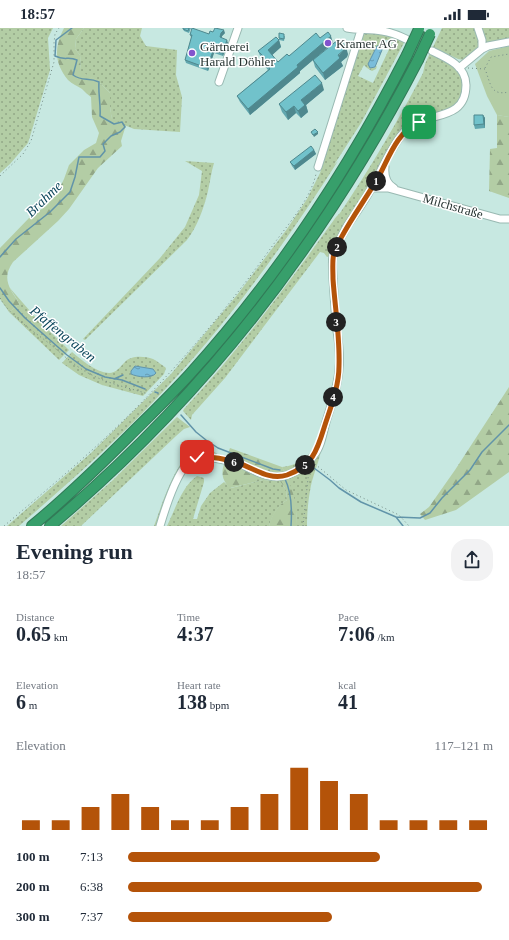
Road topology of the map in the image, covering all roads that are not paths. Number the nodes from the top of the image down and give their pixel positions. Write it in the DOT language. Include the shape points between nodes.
graph roads {
  1 [pos="238,28"];
  2 [pos="346,28"];
  3 [pos="420,28"];
  4 [pos="478,28"];
  5 [pos="361,30"];
  6 [pos="432,31"];
  7 [pos="406,39"];
  8 [pos="509,42"];
  9 [pos="482,49"];
  10 [pos="432,50"];
  11 [pos="459,68"];
  12 [pos="219,82"];
  13 [pos="385,164"];
  14 [pos="318,167"];
  15 [pos="372,188"];
  16 [pos="398,191"];
  17 [pos="509,219"];
  18 [pos="32,526"];
  19 [pos="50,526"];
  20 [pos="160,526"];
  1 -- 12 [label="street"];
  2 -- 5 [label="street"];
  3 -- 18 [label="highway, bridge" via="354,150 270,276 169,396 80,485"];
  4 -- 9 [label="street"];
  5 -- 7 [label="street" via="393,33"];
  5 -- 14 [label="street"];
  6 -- 19 [label="highway, bridge" via="394,105 345,190 275,289 230,346 170,413 115,468"];
  8 -- 9 [label="street"];
  9 -- 11 [label="street"];
  10 -- 11 [label="street"];
  11 -- 13 [label="street" via="466,80 465,97 460,105 447,114 412,125 398,139"];
  13 -- 15 [label="street"];
  13 -- 16 [label="street" via="386,179 390,186"];
  15 -- 16 [label="street, Milchstraße" via="382,187"];
  15 -- 20 [label="street" via="334,252 334,307 340,368 316,453 309,462 287,475 274,477 239,463 208,456 197,457 186,465 176,482"];
  16 -- 17 [label="street, Milchstraße" via="500,219"];
}
